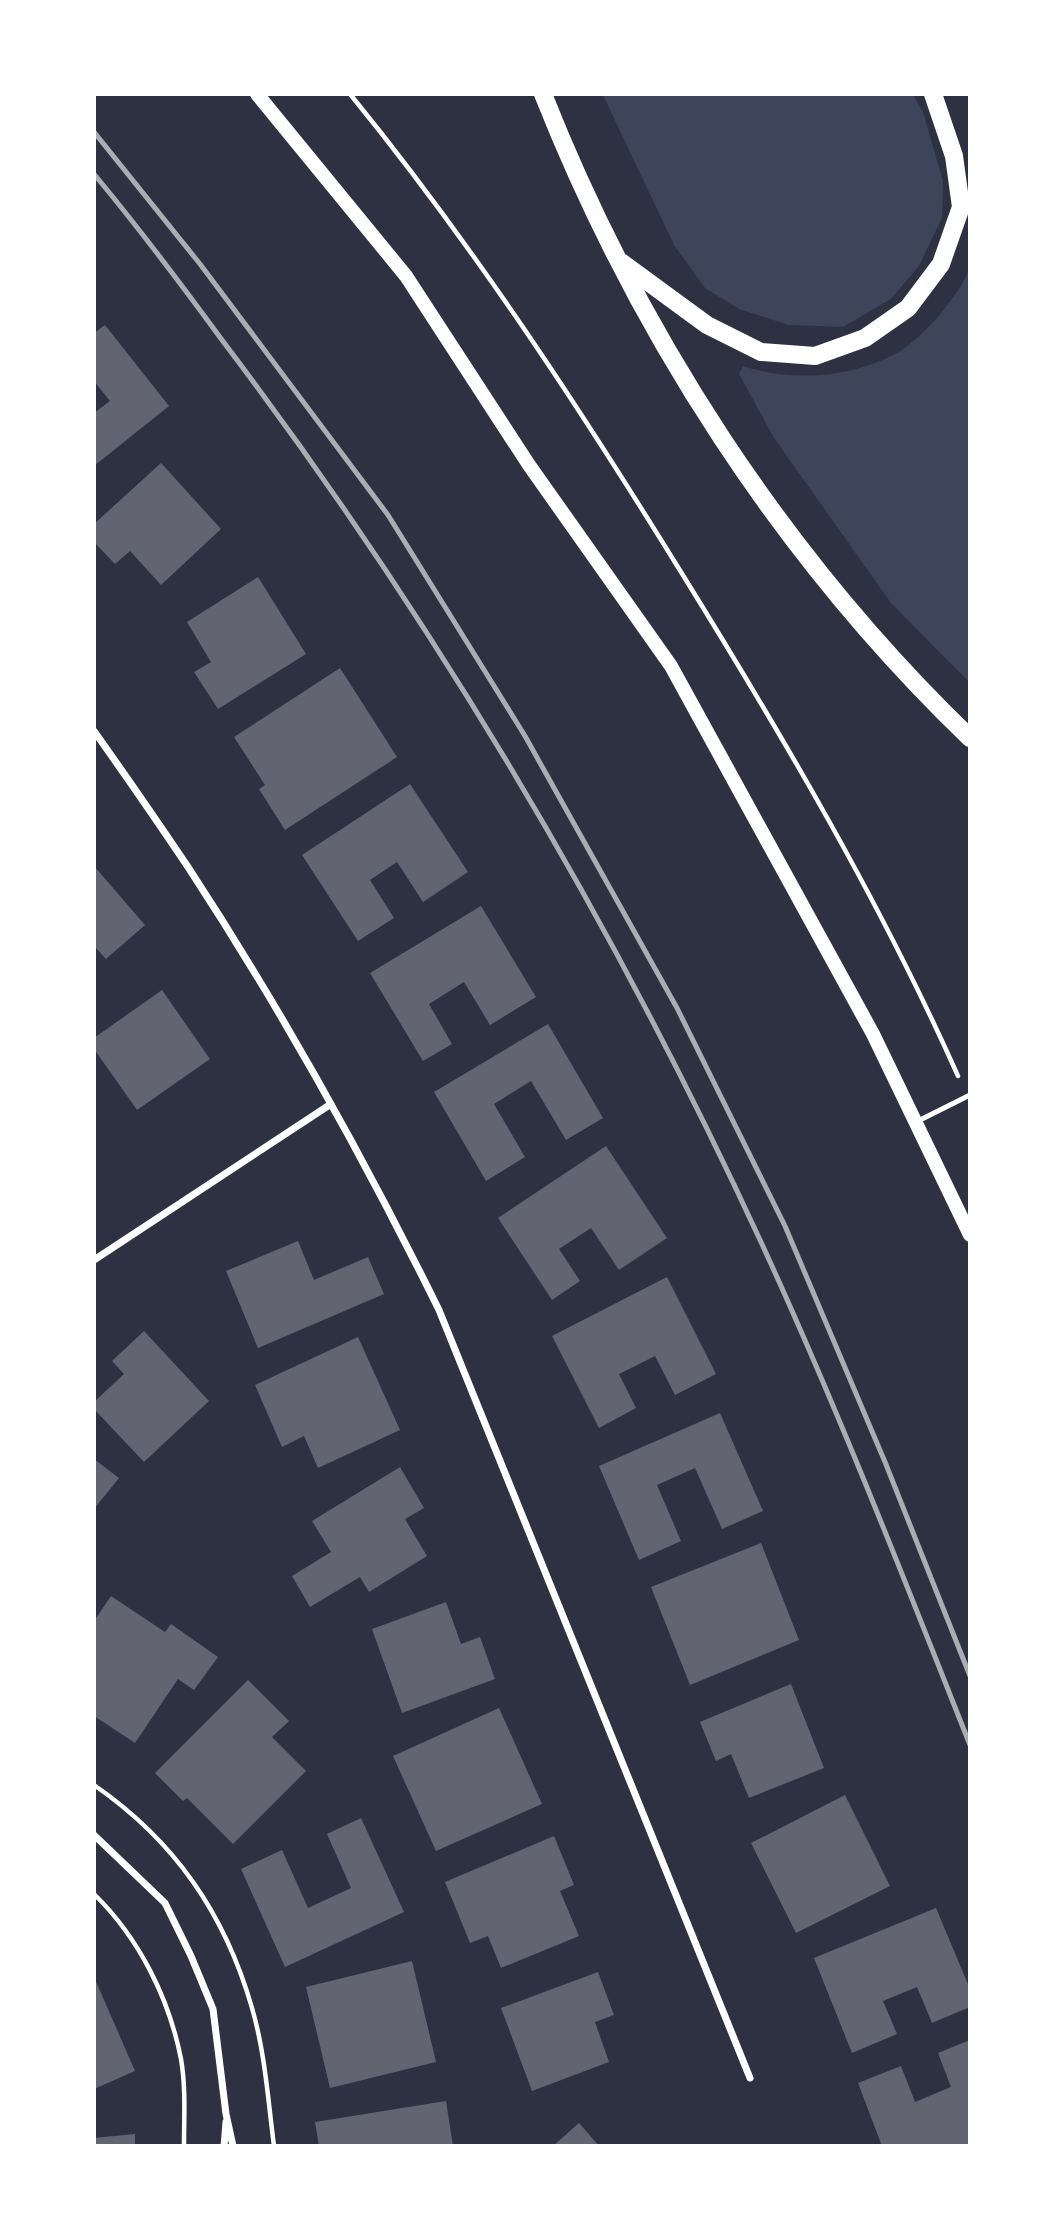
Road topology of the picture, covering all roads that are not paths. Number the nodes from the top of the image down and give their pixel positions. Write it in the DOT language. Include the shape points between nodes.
graph roads {
  1 [pos="257,94"];
  2 [pos="543,94"];
  3 [pos="933,94"];
  4 [pos="616,258"];
  5 [pos="94,731"];
  6 [pos="970,738"];
  7 [pos="968,1095"];
  8 [pos="331,1104"];
  9 [pos="916,1123"];
  10 [pos="970,1235"];
  11 [pos="94,1260"];
  12 [pos="94,1835"];
  13 [pos="750,2078"];
  14 [pos="226,2114"];
  15 [pos="224,2146"];
  16 [pos="233,2146"];
  1 -- 9 [label="main road" via="406,276 529,465 671,666 873,1034"];
  2 -- 4 [label="main road"];
  3 -- 4 [label="main road" via="954,156 961,207 941,264 908,308 865,338 815,356 761,352 707,325"];
  4 -- 6 [label="main road" via="727,448 789,534 873,636"];
  5 -- 8 [label="street" via="188,868"];
  7 -- 9 [label="lane"];
  8 -- 11 [label="street"];
  8 -- 13 [label="street" via="439,1310"];
  9 -- 10 [label="main road"];
  12 -- 14 [label="street" via="165,1903 191,1956 214,2009"];
  14 -- 15 [label="street"];
  14 -- 16 [label="street"];
}
